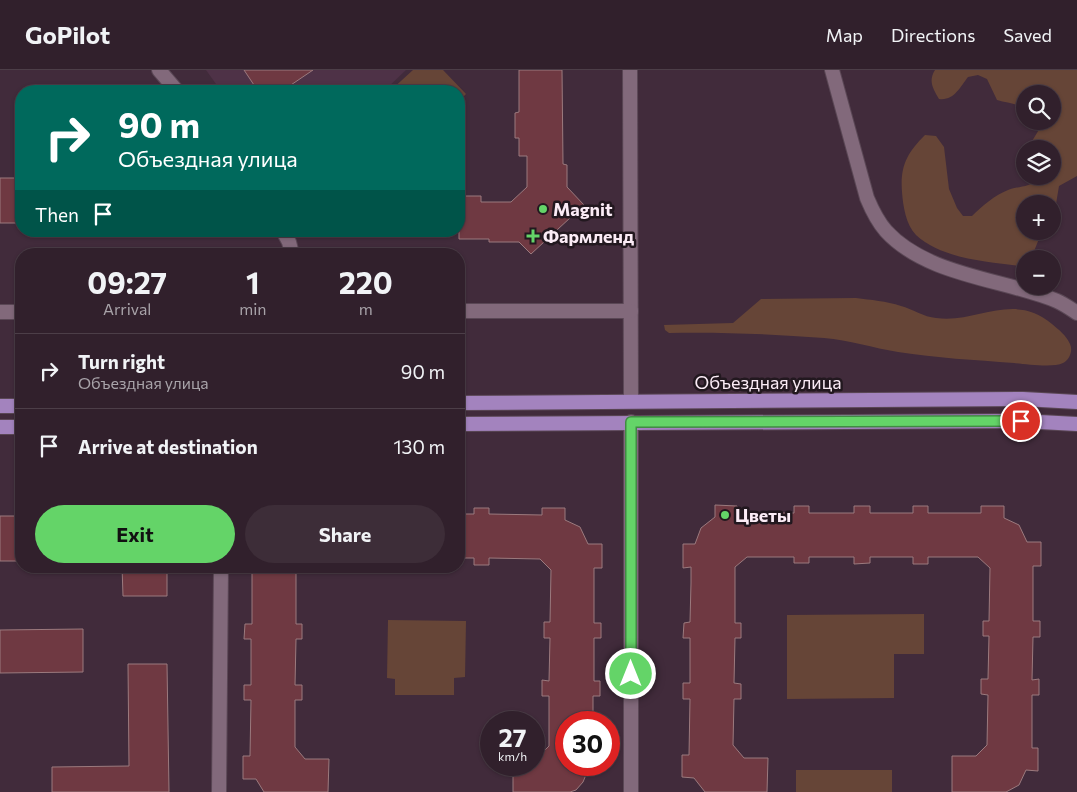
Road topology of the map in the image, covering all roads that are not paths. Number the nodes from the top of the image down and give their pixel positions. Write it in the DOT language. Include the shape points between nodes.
graph roads {
  1 [pos="159,70"];
  2 [pos="630,70"];
  3 [pos="832,70"];
  4 [pos="172,85"];
  5 [pos="465,311"];
  6 [pos="631,311"];
  7 [pos="0,312"];
  8 [pos="15,312"];
  9 [pos="1077,313"];
  10 [pos="631,401"];
  11 [pos="1077,402"];
  12 [pos="465,403"];
  13 [pos="0,406"];
  14 [pos="15,406"];
  15 [pos="631,422"];
  16 [pos="465,424"];
  17 [pos="1077,424"];
  18 [pos="0,427"];
  19 [pos="15,427"];
  20 [pos="221,573"];
  21 [pos="219,792"];
  22 [pos="631,792"];
  1 -- 4 [label="street"];
  2 -- 6 [label="street"];
  3 -- 9 [label="street" via="867,198 886,231 913,252 938,264 972,277 1053,299"];
  5 -- 6 [label="street"];
  6 -- 10 [label="street"];
  7 -- 8 [label="street"];
  10 -- 11 [label="main road, Объездная улица" via="1023,399"];
  10 -- 12 [label="main road, Объездная улица"];
  10 -- 15 [label="main road"];
  13 -- 14 [label="main road"];
  15 -- 16 [label="main road"];
  15 -- 17 [label="main road" via="1021,421"];
  15 -- 22 [label="street"];
  18 -- 19 [label="main road"];
  20 -- 21 [label="street"];
}
